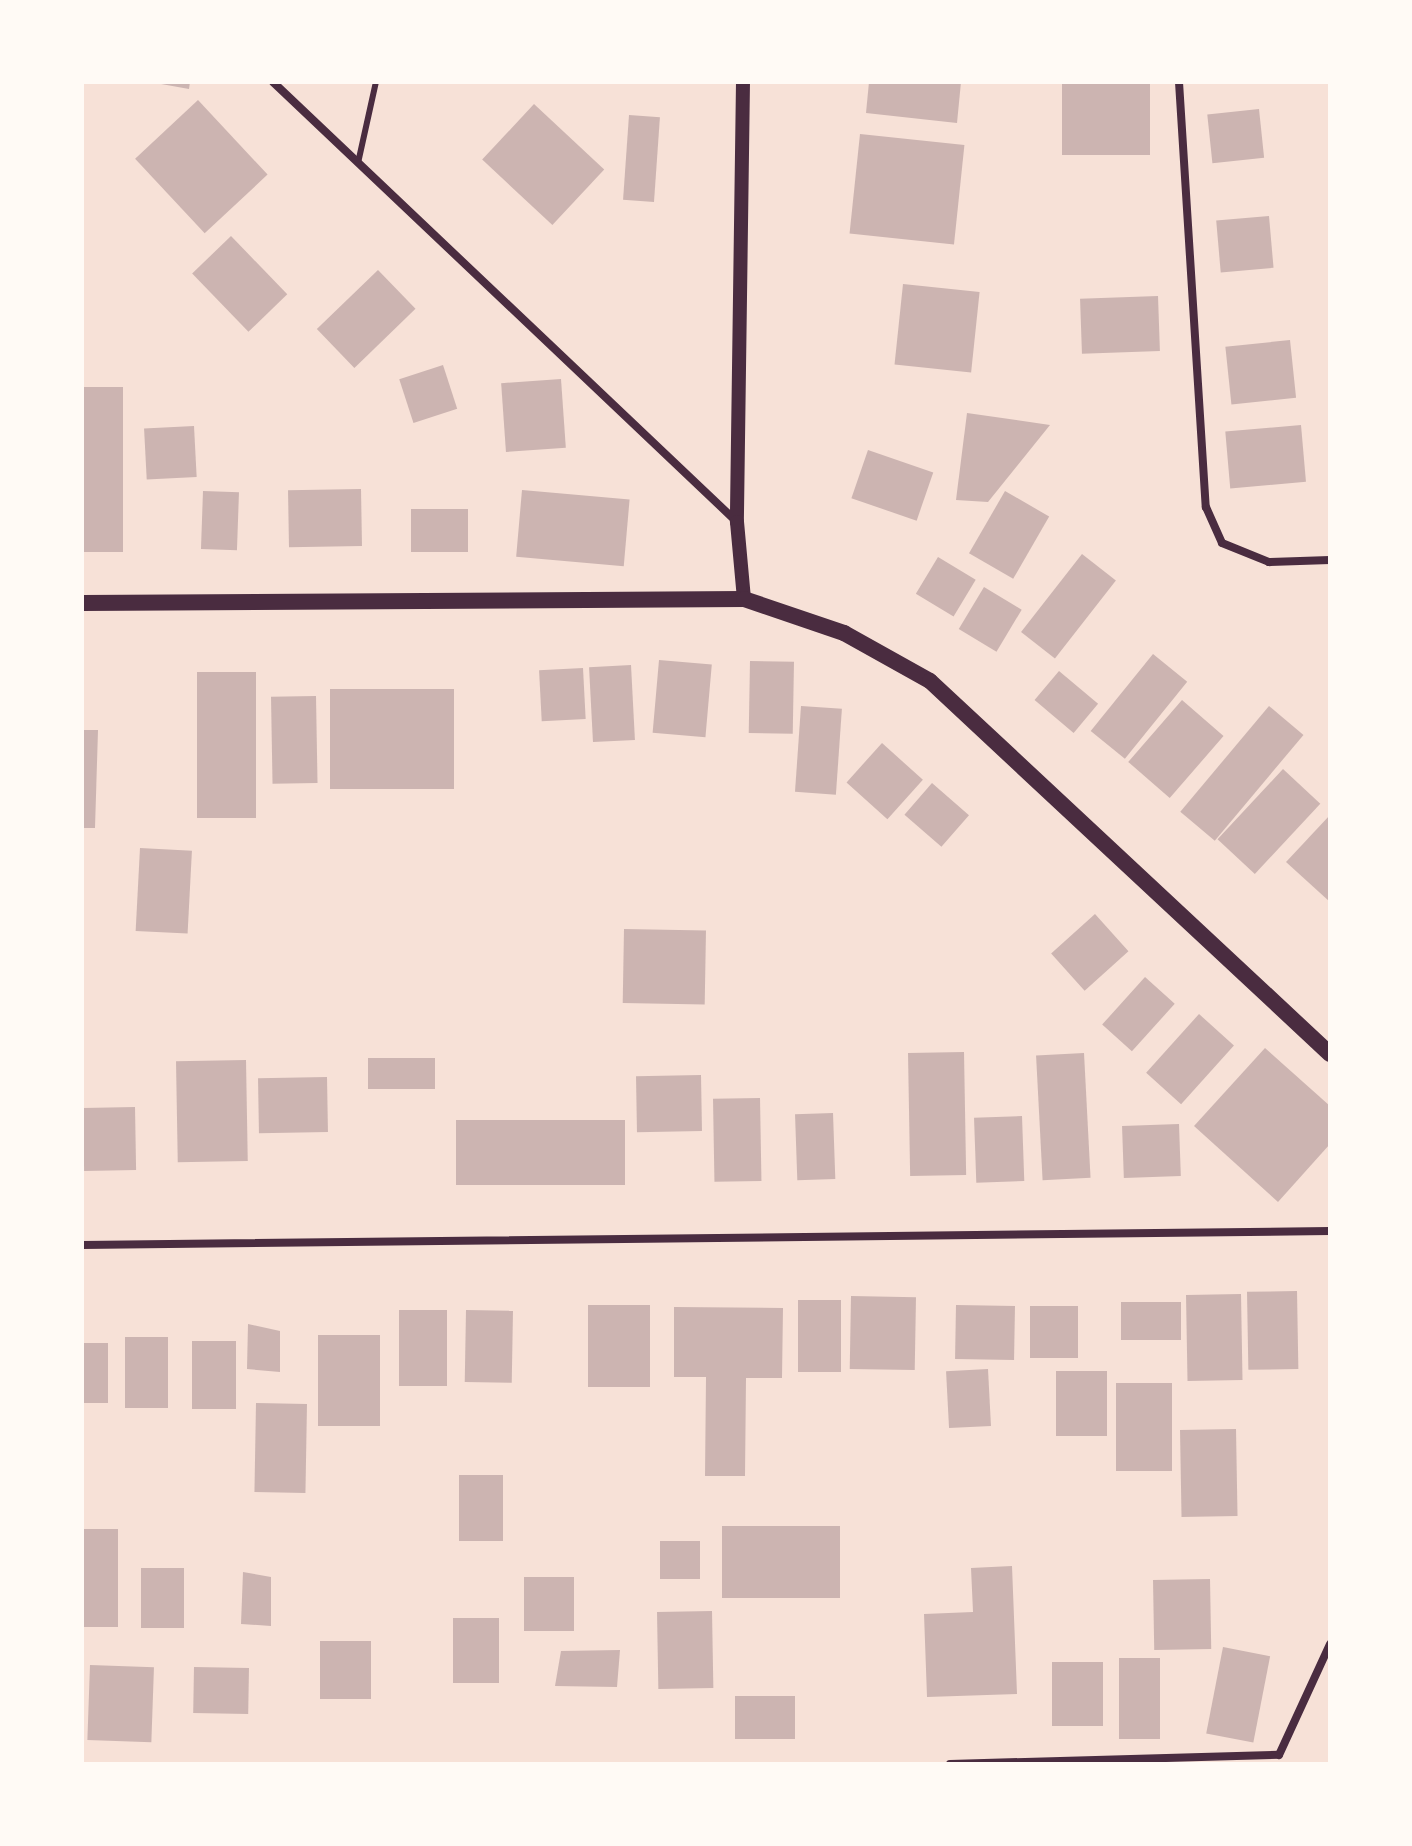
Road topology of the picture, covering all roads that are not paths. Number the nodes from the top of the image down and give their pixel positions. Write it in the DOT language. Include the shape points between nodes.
graph roads {
  1 [pos="273,82"];
  2 [pos="376,82"];
  3 [pos="743,82"];
  4 [pos="1179,82"];
  5 [pos="358,163"];
  6 [pos="737,522"];
  7 [pos="1330,560"];
  8 [pos="744,599"];
  9 [pos="82,603"];
  10 [pos="1330,1054"];
  11 [pos="1330,1231"];
  12 [pos="82,1245"];
  13 [pos="1330,1644"];
  14 [pos="1227,1760"];
  15 [pos="950,1764"];
  1 -- 5 [label="street"];
  2 -- 5 [label="lane"];
  3 -- 6 [label="street"];
  4 -- 7 [label="street" via="1206,507 1222,543 1269,562"];
  5 -- 6 [label="street"];
  6 -- 8 [label="street"];
  8 -- 9 [label="main road"];
  8 -- 10 [label="main road" via="844,633 930,681"];
  11 -- 12 [label="street"];
  13 -- 14 [label="street" via="1279,1755"];
  14 -- 15 [label="street"];
}
